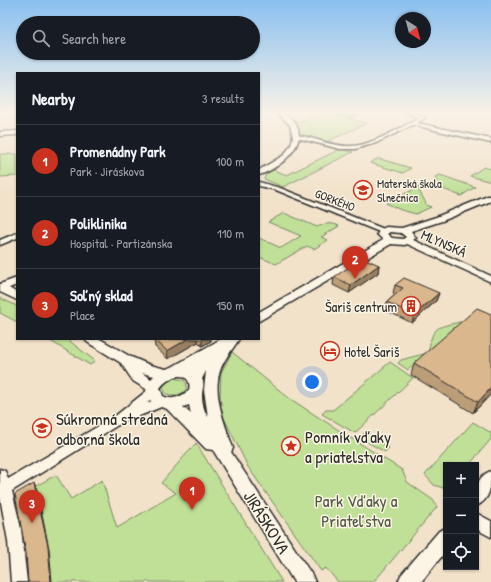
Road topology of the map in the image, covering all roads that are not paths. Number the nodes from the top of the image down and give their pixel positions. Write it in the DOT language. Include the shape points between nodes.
graph roads {
  1 [pos="295,140"];
  2 [pos="310,140"];
  3 [pos="376,140"];
  4 [pos="260,172"];
  5 [pos="260,180"];
  6 [pos="260,184"];
  7 [pos="278,189"];
  8 [pos="491,198"];
  9 [pos="385,231"];
  10 [pos="403,231"];
  11 [pos="16,235"];
  12 [pos="389,241"];
  13 [pos="408,241"];
  14 [pos="0,243"];
  15 [pos="491,279"];
  16 [pos="16,281"];
  17 [pos="0,288"];
  18 [pos="16,296"];
  19 [pos="260,316"];
  20 [pos="93,340"];
  21 [pos="230,340"];
  22 [pos="231,340"];
  23 [pos="231,340"];
  24 [pos="126,360"];
  25 [pos="170,373"];
  26 [pos="195,386"];
  27 [pos="160,396"];
  28 [pos="230,462"];
  29 [pos="491,478"];
  30 [pos="2,485"];
  31 [pos="479,494"];
  32 [pos="479,522"];
  33 [pos="491,530"];
  34 [pos="443,540"];
  35 [pos="19,582"];
  36 [pos="305,582"];
  37 [pos="408,582"];
  1 -- 4 [label="street" via="286,156"];
  2 -- 3 [label="street" via="346,148 360,148"];
  5 -- 7 [label="street, GORKÉHO"];
  6 -- 7 [label="street, GORKÉHO"];
  7 -- 9 [label="street, GORKÉHO"];
  8 -- 10 [label="street"];
  9 -- 10 [label="street"];
  9 -- 12 [label="street" via="382,234"];
  10 -- 13 [label="street" via="411,238"];
  11 -- 14 [label="street"];
  12 -- 13 [label="street"];
  12 -- 19 [label="street"];
  13 -- 15 [label="street, MLYNSKÁ"];
  16 -- 17 [label="street"];
  17 -- 18 [label="street"];
  20 -- 24 [label="street, JIRÁSKOVA"];
  21 -- 25 [label="street"];
  22 -- 26 [label="street" via="203,366"];
  23 -- 28 [label="street, JIRÁSKOVA" via="214,370 210,390"];
  24 -- 25 [label="street, JIRÁSKOVA" via="146,370"];
  24 -- 27 [label="street, JIRÁSKOVA" via="138,376"];
  25 -- 26 [label="street" via="187,373"];
  25 -- 27 [label="street" via="155,382"];
  26 -- 27 [label="street" via="185,401"];
  26 -- 28 [label="street, JIRÁSKOVA" via="197,412"];
  27 -- 28 [label="street, JIRÁSKOVA" via="186,417"];
  27 -- 30 [label="street"];
  28 -- 36 [label="street, JIRÁSKOVA"];
  29 -- 31 [label="street"];
  30 -- 35 [label="street" via="18,550"];
  32 -- 33 [label="street"];
  34 -- 37 [label="street"];
}
